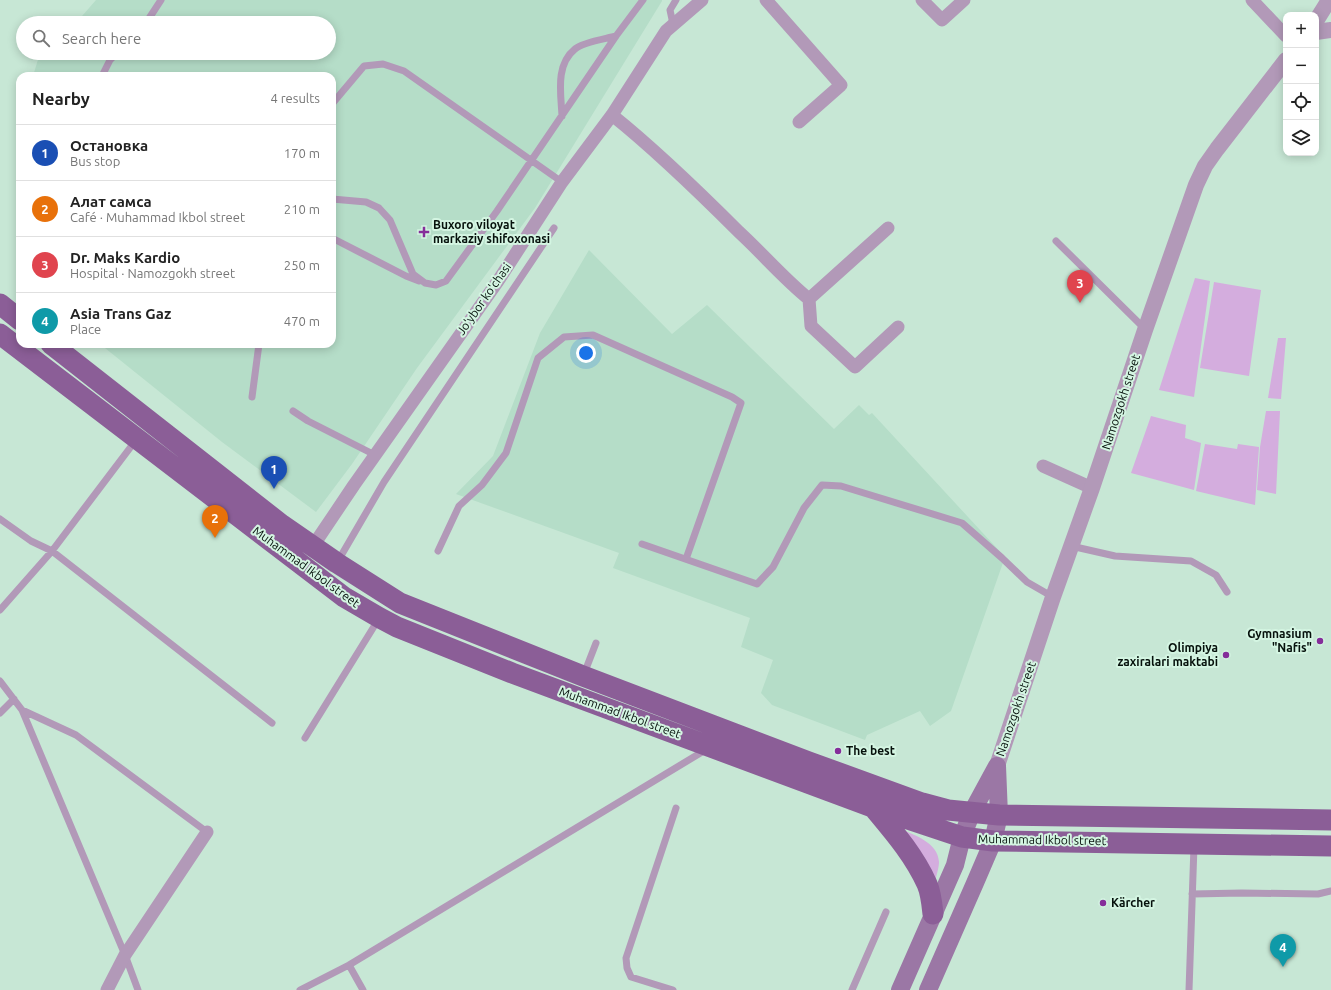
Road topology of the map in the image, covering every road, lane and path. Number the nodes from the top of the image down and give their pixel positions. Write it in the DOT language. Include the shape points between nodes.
graph roads {
  1 [pos="161,0"];
  2 [pos="643,0"];
  3 [pos="676,0"];
  4 [pos="702,0"];
  5 [pos="766,0"];
  6 [pos="922,0"];
  7 [pos="964,0"];
  8 [pos="1252,0"];
  9 [pos="1329,0"];
  10 [pos="151,16"];
  11 [pos="1319,16"];
  12 [pos="673,24"];
  13 [pos="1331,30"];
  14 [pos="1319,32"];
  15 [pos="1283,33"];
  16 [pos="616,36"];
  17 [pos="110,60"];
  18 [pos="1283,64"];
  19 [pos="104,72"];
  20 [pos="336,99"];
  21 [pos="612,115"];
  22 [pos="562,116"];
  23 [pos="799,122"];
  24 [pos="531,161"];
  25 [pos="562,182"];
  26 [pos="336,199"];
  27 [pos="554,228"];
  28 [pos="888,228"];
  29 [pos="336,240"];
  30 [pos="1056,241"];
  31 [pos="425,283"];
  32 [pos="809,299"];
  33 [pos="0,304"];
  34 [pos="16,317"];
  35 [pos="898,327"];
  36 [pos="1145,330"];
  37 [pos="0,334"];
  38 [pos="16,346"];
  39 [pos="18,348"];
  40 [pos="56,348"];
  41 [pos="258,348"];
  42 [pos="252,397"];
  43 [pos="293,411"];
  44 [pos="138,439"];
  45 [pos="375,455"];
  46 [pos="1043,466"];
  47 [pos="1092,488"];
  48 [pos="0,519"];
  49 [pos="642,544"];
  50 [pos="313,546"];
  51 [pos="1072,546"];
  52 [pos="52,550"];
  53 [pos="438,551"];
  54 [pos="686,559"];
  55 [pos="337,563"];
  56 [pos="1226,592"];
  57 [pos="1054,598"];
  58 [pos="0,610"];
  59 [pos="380,618"];
  60 [pos="596,643"];
  61 [pos="583,676"];
  62 [pos="0,681"];
  63 [pos="14,700"];
  64 [pos="22,710"];
  65 [pos="0,713"];
  66 [pos="272,723"];
  67 [pos="305,738"];
  68 [pos="710,746"];
  69 [pos="997,766"];
  70 [pos="872,807"];
  71 [pos="676,808"];
  72 [pos="972,812"];
  73 [pos="999,815"];
  74 [pos="1331,820"];
  75 [pos="207,832"];
  76 [pos="962,837"];
  77 [pos="993,841"];
  78 [pos="1194,844"];
  79 [pos="1331,846"];
  80 [pos="1331,891"];
  81 [pos="1192,894"];
  82 [pos="886,912"];
  83 [pos="933,914"];
  84 [pos="125,955"];
  85 [pos="349,965"];
  86 [pos="107,990"];
  87 [pos="138,990"];
  88 [pos="300,990"];
  89 [pos="363,990"];
  90 [pos="673,990"];
  91 [pos="852,990"];
  92 [pos="900,990"];
  93 [pos="928,990"];
  94 [pos="1189,990"];
  1 -- 10 [label="lane"];
  2 -- 16 [label="lane"];
  3 -- 12 [label="lane" via="670,10"];
  4 -- 12 [label="street, Jo'ybor ko'chasi"];
  5 -- 23 [label="street" via="841,85"];
  6 -- 7 [label="street" via="942,20"];
  8 -- 15 [label="street"];
  9 -- 11 [label="street"];
  12 -- 21 [label="street, Jo'ybor ko'chasi"];
  13 -- 14 [label="street"];
  16 -- 22 [label="lane"];
  16 -- 22 [label="lane" via="575,48 564,63 560,82"];
  17 -- 19 [label="lane"];
  18 -- 36 [label="street, Namozgokh street" via="1205,166"];
  20 -- 24 [label="lane" via="364,66 383,64 404,71"];
  21 -- 25 [label="street, Jo'ybor ko'chasi"];
  21 -- 32 [label="street" via="645,142 739,231 790,284"];
  22 -- 24 [label="lane"];
  24 -- 25 [label="lane"];
  24 -- 31 [label="lane" via="446,281 436,284"];
  25 -- 45 [label="street, Jo'ybor ko'chasi" via="498,281"];
  26 -- 31 [label="lane" via="366,202 379,208 390,220 413,274"];
  27 -- 55 [label="lane" via="384,482"];
  28 -- 32 [label="street"];
  29 -- 31 [label="lane"];
  30 -- 36 [label="lane"];
  32 -- 35 [label="street" via="811,326 855,367"];
  33 -- 34 [label="main road"];
  36 -- 47 [label="street, Namozgokh street"];
  37 -- 38 [label="main road, Muhammad Ikbol street"];
  39 -- 44 [label="main road, Muhammad Ikbol street"];
  40 -- 50 [label="main road, Muhammad Ikbol street" via="282,525"];
  41 -- 42 [label="lane"];
  43 -- 45 [label="lane"];
  44 -- 52 [label="lane"];
  44 -- 59 [label="main road, Muhammad Ikbol street" via="344,598"];
  45 -- 50 [label="street, Jo'ybor ko'chasi"];
  46 -- 47 [label="street"];
  47 -- 51 [label="street, Namozgokh street"];
  48 -- 52 [label="lane" via="31,541"];
  49 -- 54 [label="lane"];
  50 -- 55 [label="main road, Muhammad Ikbol street"];
  51 -- 56 [label="lane" via="1115,556 1191,561 1216,575"];
  51 -- 57 [label="street, Namozgokh street"];
  52 -- 58 [label="lane"];
  52 -- 66 [label="lane"];
  53 -- 54 [label="lane" via="458,506 482,485 506,453 538,358 564,337 593,335 742,403"];
  54 -- 57 [label="lane" via="757,584 773,567 804,508 822,485 841,486 962,523 1028,582"];
  55 -- 61 [label="main road, Muhammad Ikbol street" via="400,603"];
  57 -- 69 [label="street, Namozgokh street"];
  59 -- 67 [label="lane"];
  59 -- 68 [label="main road, Muhammad Ikbol street" via="512,673"];
  60 -- 61 [label="lane"];
  61 -- 72 [label="main road, Muhammad Ikbol street" via="922,803 948,810"];
  62 -- 63 [label="lane"];
  63 -- 64 [label="lane"];
  63 -- 65 [label="lane"];
  64 -- 75 [label="lane" via="76,735"];
  64 -- 84 [label="lane"];
  68 -- 70 [label="main road, Muhammad Ikbol street"];
  68 -- 85 [label="lane"];
  69 -- 72 [label="main road"];
  69 -- 73 [label="main road"];
  70 -- 76 [label="main road, Muhammad Ikbol street"];
  70 -- 83 [label="main road" via="905,846 923,876 930,892"];
  71 -- 90 [label="lane" via="626,958 631,977"];
  72 -- 73 [label="main road, Muhammad Ikbol street"];
  72 -- 76 [label="main road"];
  73 -- 74 [label="main road, Muhammad Ikbol street"];
  73 -- 77 [label="main road"];
  75 -- 84 [label="street"];
  76 -- 77 [label="main road, Muhammad Ikbol street"];
  76 -- 83 [label="main road" via="955,865"];
  77 -- 78 [label="main road, Muhammad Ikbol street"];
  77 -- 93 [label="main road"];
  78 -- 79 [label="main road, Muhammad Ikbol street"];
  78 -- 81 [label="lane"];
  80 -- 81 [label="lane" via="1318,894"];
  81 -- 94 [label="lane"];
  82 -- 91 [label="lane"];
  83 -- 92 [label="main road"];
  84 -- 86 [label="street"];
  84 -- 87 [label="lane"];
  85 -- 88 [label="lane"];
  85 -- 89 [label="lane"];
}
